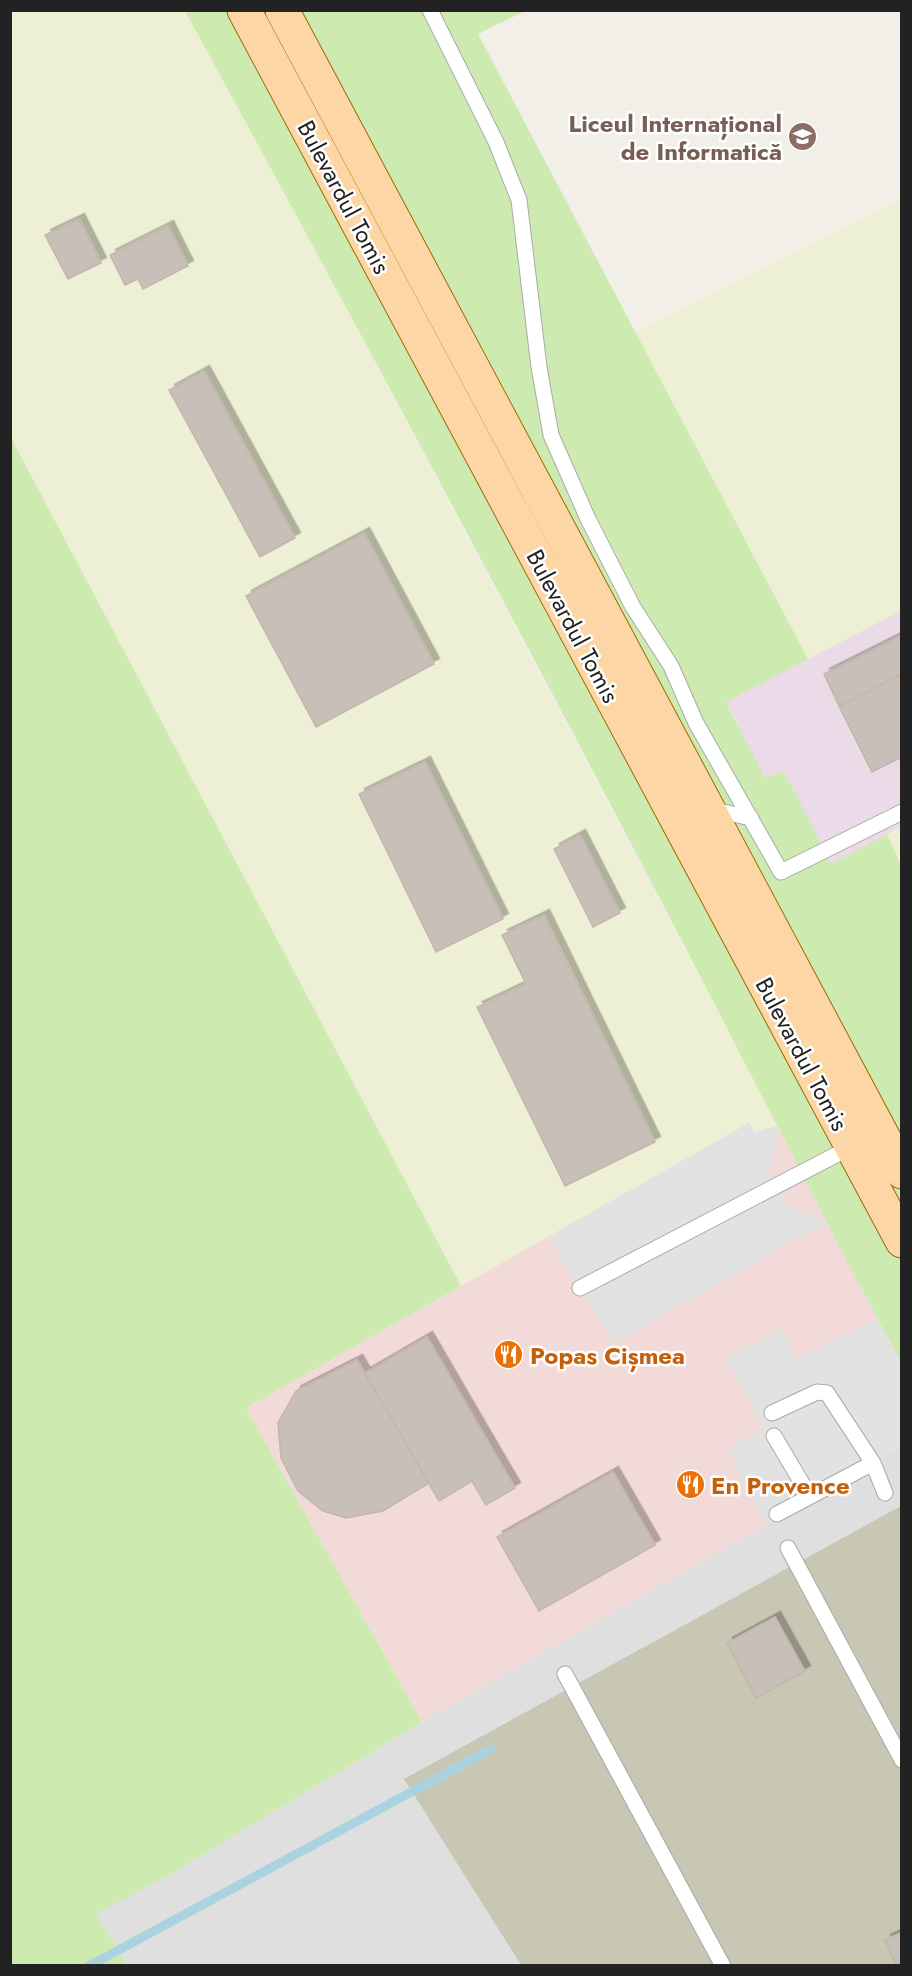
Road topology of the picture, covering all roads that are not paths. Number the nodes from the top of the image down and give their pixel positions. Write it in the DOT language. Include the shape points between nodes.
graph roads {
  1 [pos="244,10"];
  2 [pos="282,10"];
  3 [pos="430,10"];
  4 [pos="708,808"];
  5 [pos="902,812"];
  6 [pos="751,818"];
  7 [pos="851,1147"];
  8 [pos="902,1172"];
  9 [pos="902,1241"];
  10 [pos="580,1288"];
  11 [pos="772,1413"];
  12 [pos="774,1436"];
  13 [pos="873,1463"];
  14 [pos="885,1492"];
  15 [pos="809,1495"];
  16 [pos="777,1514"];
  17 [pos="788,1548"];
  18 [pos="565,1674"];
  19 [pos="902,1760"];
  20 [pos="723,1965"];
  1 -- 7 [label="main road, Bulevardul Tomis"];
  2 -- 4 [label="main road, Bulevardul Tomis"];
  3 -- 6 [label="lane" via="496,142 519,200 551,435 633,607 671,666 696,723"];
  4 -- 6 [label="lane"];
  4 -- 8 [label="main road, Bulevardul Tomis"];
  5 -- 6 [label="lane" via="781,872"];
  7 -- 9 [label="main road, Bulevardul Tomis"];
  7 -- 10 [label="lane"];
  11 -- 13 [label="lane" via="817,1392 827,1393"];
  12 -- 15 [label="lane"];
  13 -- 14 [label="lane"];
  13 -- 15 [label="lane"];
  15 -- 16 [label="lane"];
  17 -- 19 [label="lane"];
  18 -- 20 [label="lane"];
}
